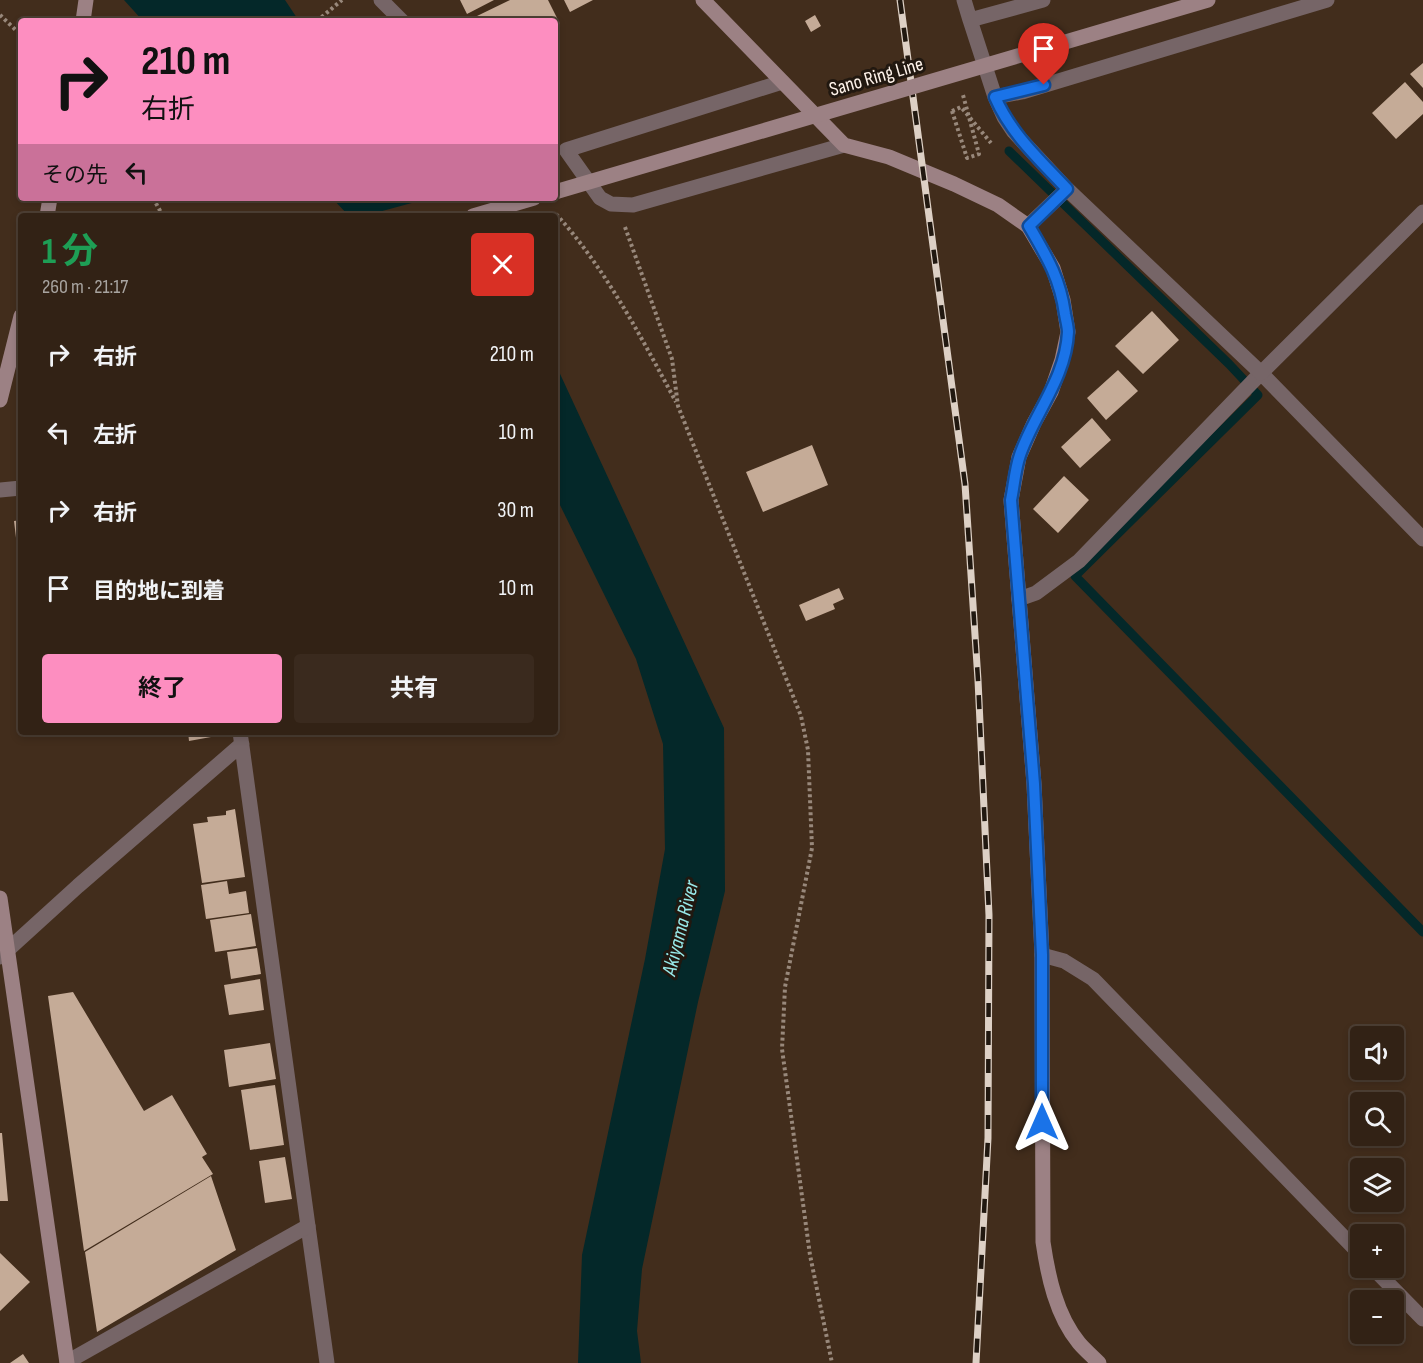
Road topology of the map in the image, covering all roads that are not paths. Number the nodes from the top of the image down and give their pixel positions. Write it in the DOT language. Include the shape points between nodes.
graph roads {
  1 [pos="86,0"];
  2 [pos="381,0"];
  3 [pos="703,0"];
  4 [pos="964,0"];
  5 [pos="1043,0"];
  6 [pos="1208,0"];
  7 [pos="1327,0"];
  8 [pos="1285,6"];
  9 [pos="83,18"];
  10 [pos="399,18"];
  11 [pos="970,20"];
  12 [pos="782,82"];
  13 [pos="995,97"];
  14 [pos="844,145"];
  15 [pos="561,146"];
  16 [pos="1067,189"];
  17 [pos="558,197"];
  18 [pos="524,201"];
  19 [pos="1423,212"];
  20 [pos="482,213"];
  21 [pos="1029,226"];
  22 [pos="18,326"];
  23 [pos="11,350"];
  24 [pos="1261,373"];
  25 [pos="0,400"];
  26 [pos="18,488"];
  27 [pos="0,490"];
  28 [pos="1423,539"];
  29 [pos="1019,599"];
  30 [pos="241,738"];
  31 [pos="0,898"];
  32 [pos="4,953"];
  33 [pos="1042,955"];
  34 [pos="308,1226"];
  35 [pos="1350,1244"];
  36 [pos="1383,1278"];
  37 [pos="1423,1318"];
  38 [pos="67,1363"];
  39 [pos="327,1363"];
  40 [pos="1099,1363"];
  1 -- 9 [label="street"];
  2 -- 10 [label="street"];
  3 -- 12 [label="street"];
  4 -- 11 [label="street"];
  5 -- 11 [label="street"];
  6 -- 17 [label="street, Sano Ring Line, bridge"];
  7 -- 8 [label="street"];
  8 -- 13 [label="street" via="1022,92"];
  11 -- 13 [label="street"];
  12 -- 14 [label="street"];
  12 -- 15 [label="street"];
  13 -- 16 [label="street" via="1014,132"];
  14 -- 15 [label="street" via="633,205 611,204 600,198"];
  14 -- 21 [label="street" via="889,157 954,184 998,205"];
  16 -- 21 [label="street"];
  16 -- 24 [label="street"];
  18 -- 20 [label="street"];
  19 -- 24 [label="street"];
  21 -- 29 [label="street" via="1053,267 1068,332 1051,392 1019,457 1011,500"];
  22 -- 23 [label="street"];
  23 -- 25 [label="street"];
  24 -- 28 [label="street"];
  24 -- 29 [label="street" via="1079,561 1036,593"];
  26 -- 27 [label="street"];
  29 -- 33 [label="street" via="1034,784"];
  30 -- 32 [label="street"];
  30 -- 34 [label="street"];
  31 -- 32 [label="street"];
  32 -- 38 [label="street"];
  33 -- 35 [label="street" via="1064,961 1093,979"];
  33 -- 40 [label="street" via="1043,1242 1049,1280 1060,1310 1078,1341"];
  34 -- 38 [label="street"];
  34 -- 39 [label="street"];
  36 -- 37 [label="street"];
}
